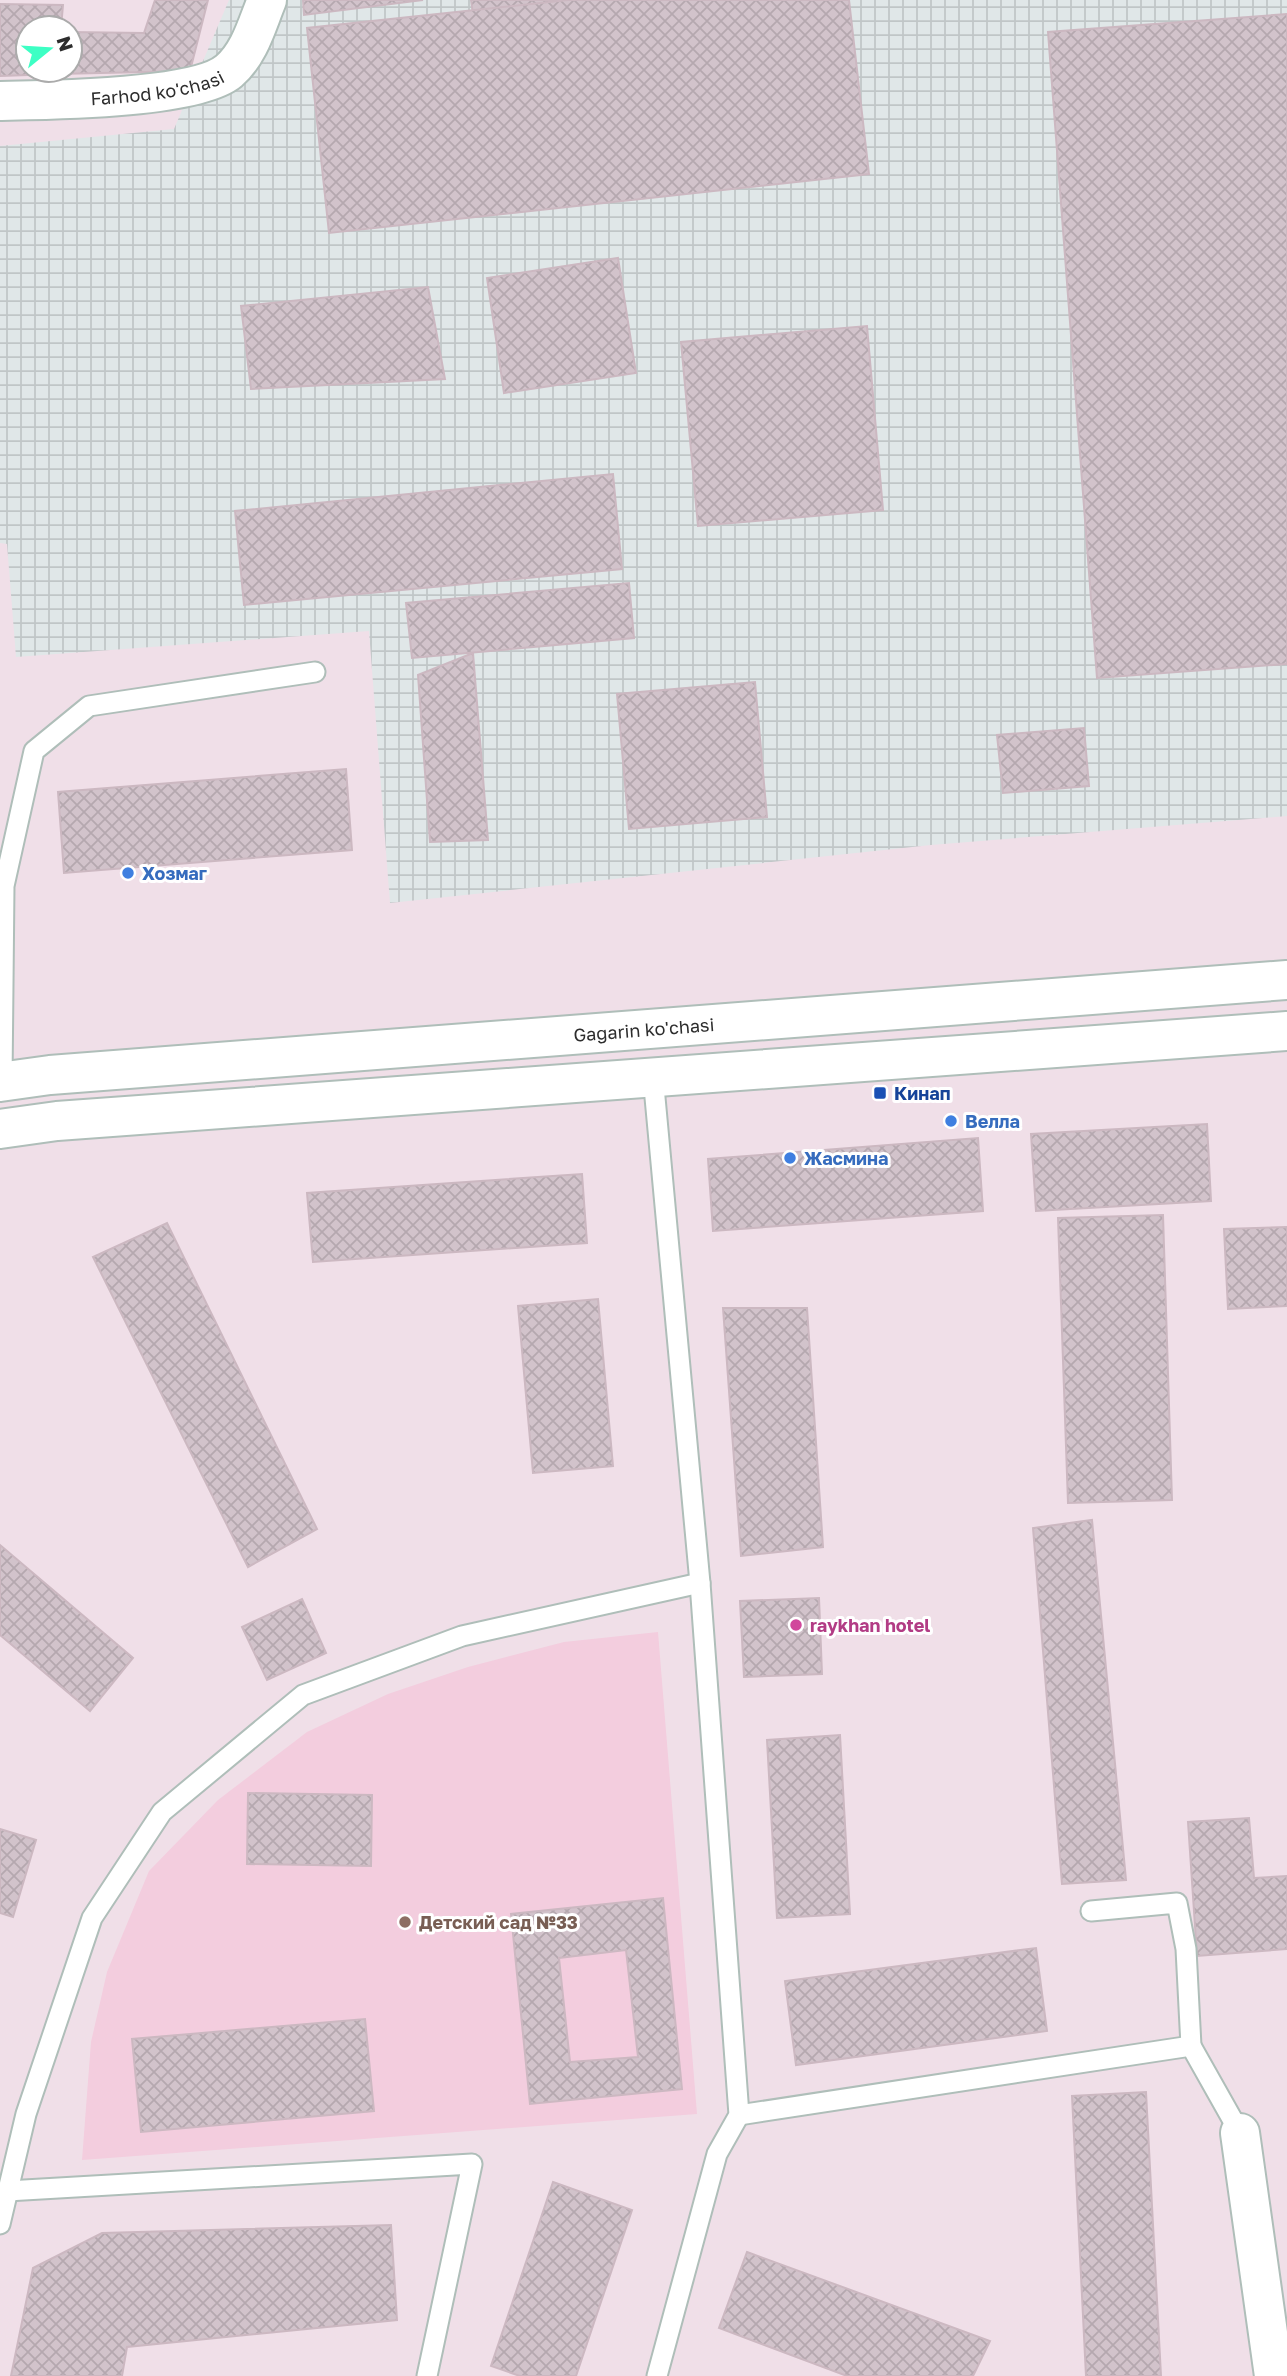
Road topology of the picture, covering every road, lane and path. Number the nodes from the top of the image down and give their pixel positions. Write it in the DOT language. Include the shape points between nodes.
graph roads {
  1 [pos="267,0"];
  2 [pos="0,101"];
  3 [pos="314,673"];
  4 [pos="1287,980"];
  5 [pos="1287,1031"];
  6 [pos="653,1076"];
  7 [pos="1,1082"];
  8 [pos="0,1129"];
  9 [pos="699,1583"];
  10 [pos="1091,1911"];
  11 [pos="1191,2046"];
  12 [pos="739,2115"];
  13 [pos="1240,2133"];
  14 [pos="7,2191"];
  15 [pos="0,2224"];
  16 [pos="427,2376"];
  17 [pos="657,2376"];
  18 [pos="1274,2376"];
  1 -- 2 [label="main road, Farhod ko'chasi" via="244,56 227,73 204,83 129,96"];
  3 -- 7 [label="lane" via="89,706 34,751 4,886"];
  4 -- 7 [label="main road, Gagarin ko'chasi"];
  5 -- 6 [label="main road"];
  6 -- 8 [label="main road"];
  6 -- 9 [label="lane"];
  9 -- 12 [label="lane"];
  9 -- 14 [label="lane" via="462,1636 303,1695 162,1812 92,1918 26,2114"];
  10 -- 11 [label="lane" via="1177,1903 1186,1949"];
  11 -- 12 [label="lane"];
  11 -- 13 [label="lane"];
  12 -- 17 [label="lane" via="717,2154"];
  13 -- 18 [label="main road"];
  14 -- 15 [label="lane"];
  14 -- 16 [label="lane" via="472,2164"];
}
